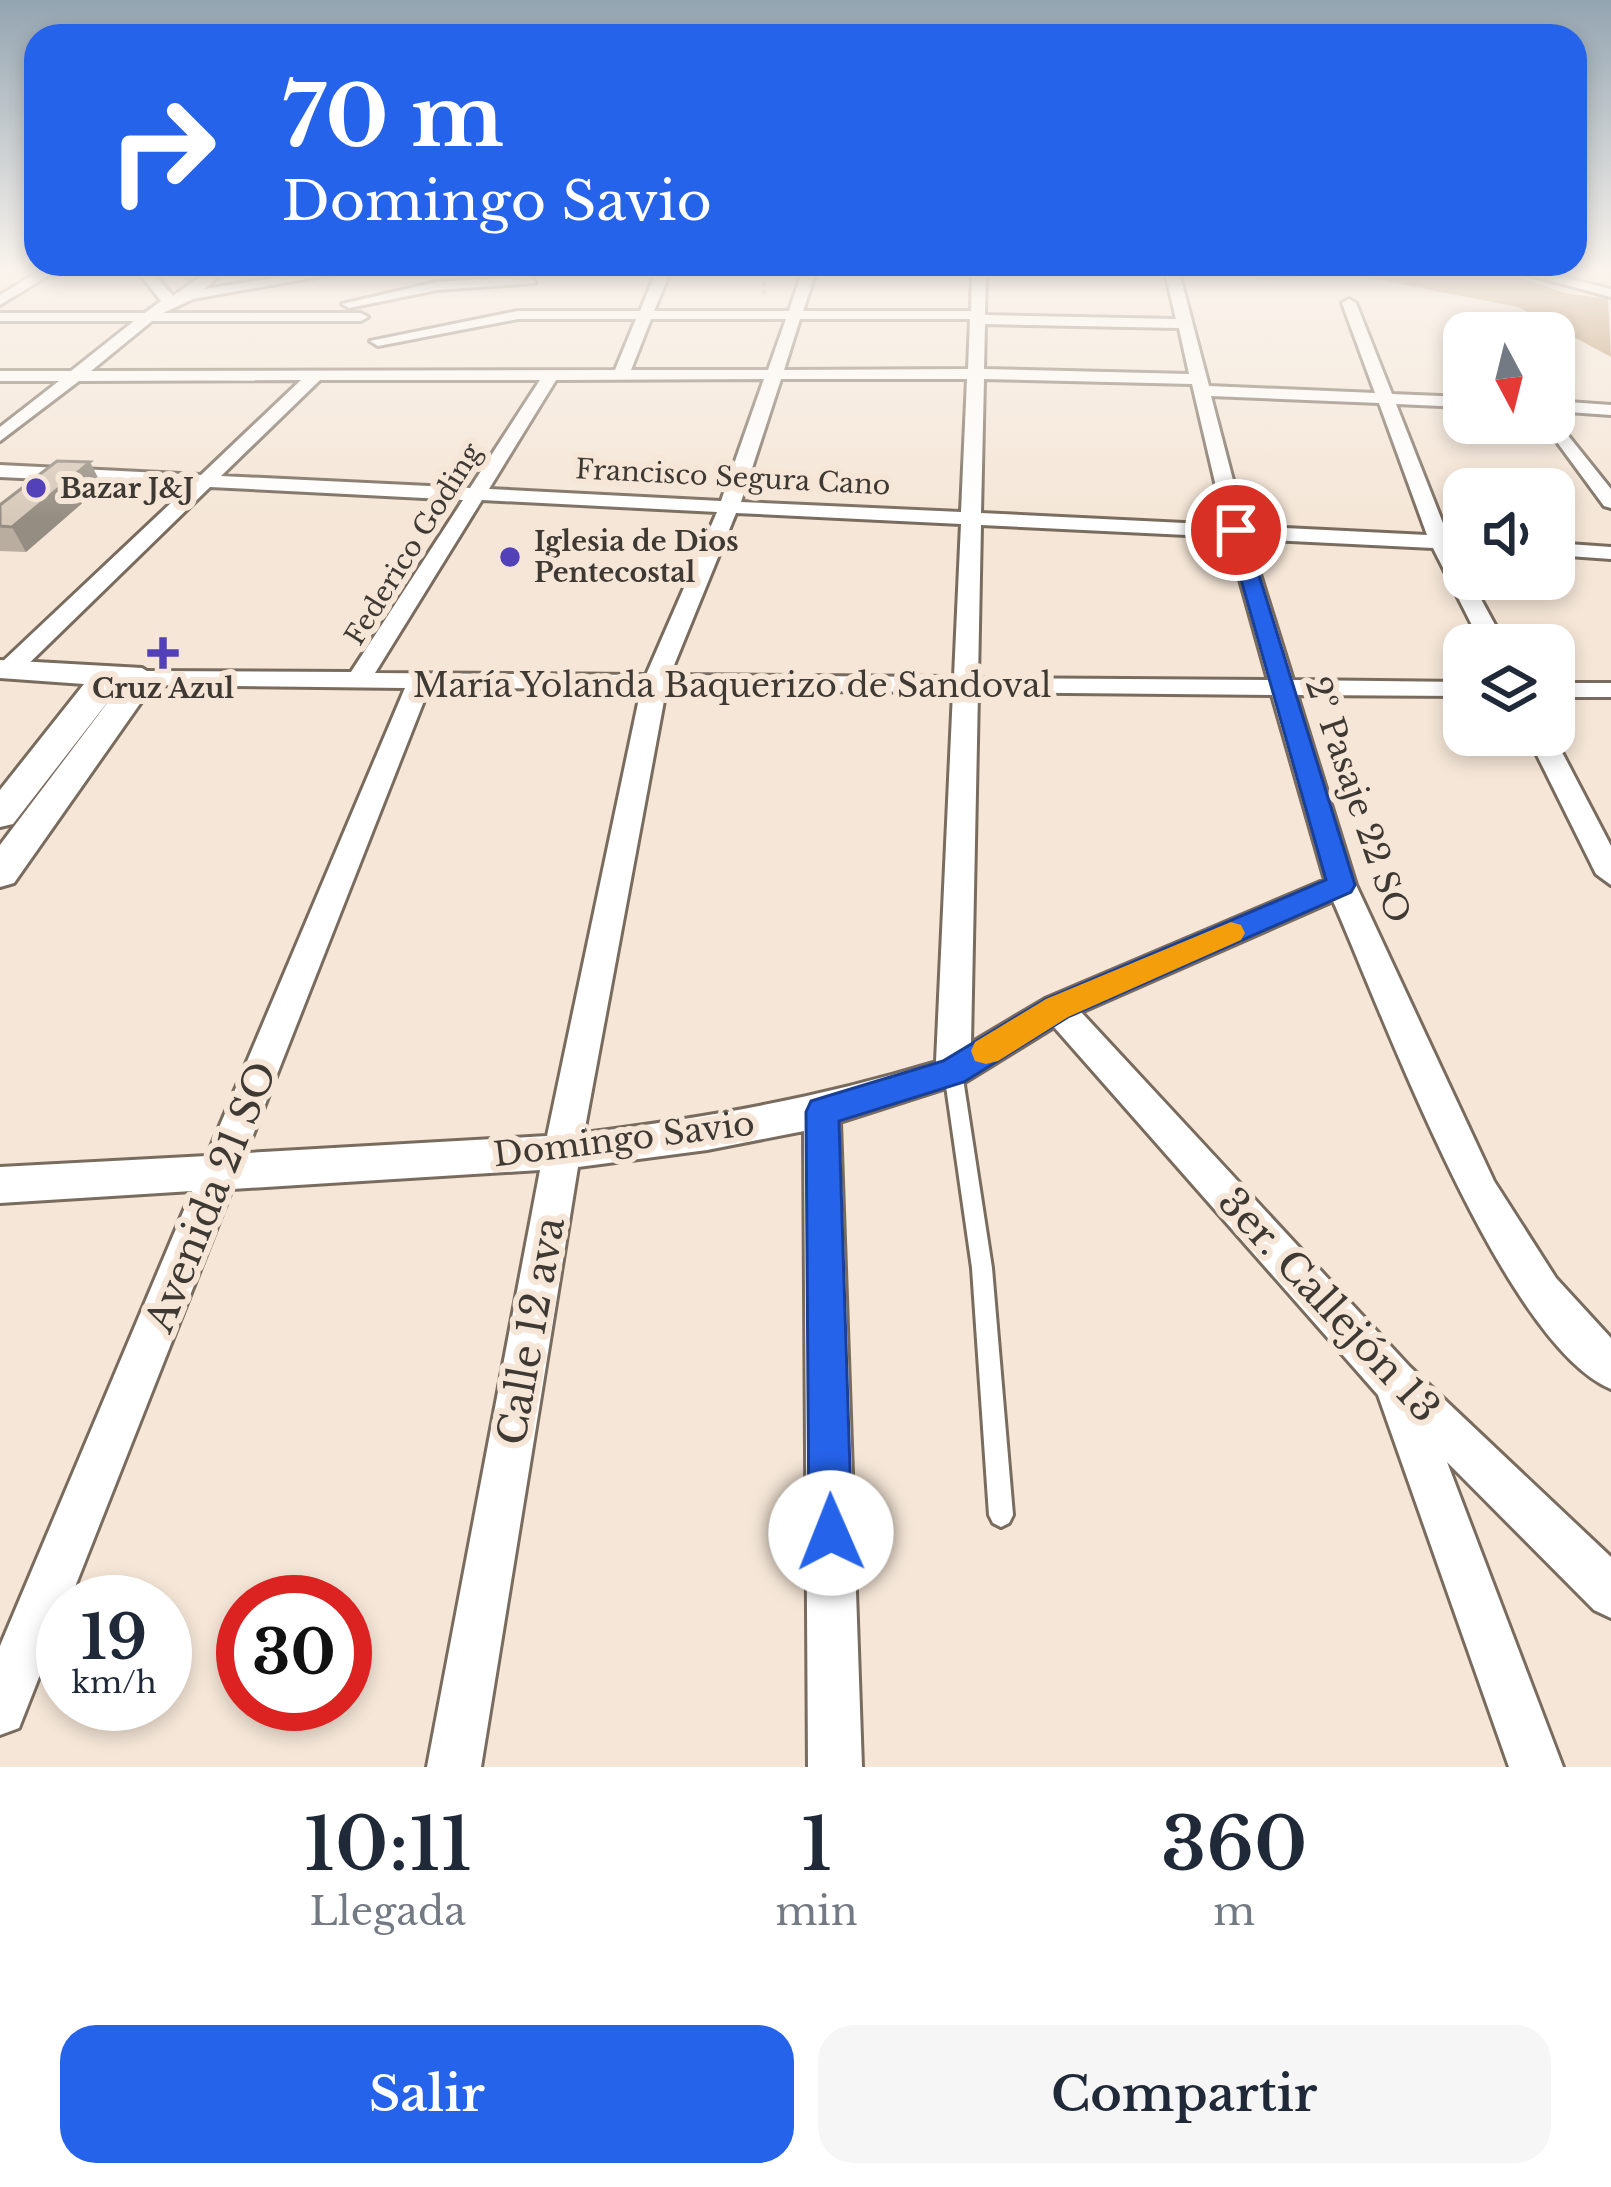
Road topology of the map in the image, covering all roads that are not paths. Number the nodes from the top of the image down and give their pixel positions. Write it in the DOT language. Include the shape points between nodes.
graph roads {
  1 [pos="103,354"];
  2 [pos="384,354"];
  3 [pos="629,354"];
  4 [pos="782,354"];
  5 [pos="976,354"];
  6 [pos="1195,354"];
  7 [pos="1367,354"];
  8 [pos="391,374"];
  9 [pos="551,374"];
  10 [pos="621,374"];
  11 [pos="775,374"];
  12 [pos="976,374"];
  13 [pos="78,375"];
  14 [pos="316,375"];
  15 [pos="0,376"];
  16 [pos="1202,385"];
  17 [pos="1382,398"];
  18 [pos="1443,401"];
  19 [pos="1575,407"];
  20 [pos="1611,410"];
  21 [pos="0,436"];
  22 [pos="1568,444"];
  23 [pos="0,472"];
  24 [pos="208,479"];
  25 [pos="479,493"];
  26 [pos="1611,502"];
  27 [pos="730,504"];
  28 [pos="971,516"];
  29 [pos="1236,530"];
  30 [pos="1440,542"];
  31 [pos="1443,542"];
  32 [pos="1575,550"];
  33 [pos="1611,553"];
  34 [pos="1483,624"];
  35 [pos="5,669"];
  36 [pos="106,677"];
  37 [pos="142,678"];
  38 [pos="357,682"];
  39 [pos="419,683"];
  40 [pos="655,683"];
  41 [pos="965,686"];
  42 [pos="1281,688"];
  43 [pos="1443,689"];
  44 [pos="1575,690"];
  45 [pos="1611,690"];
  46 [pos="1551,756"];
  47 [pos="0,815"];
  48 [pos="0,873"];
  49 [pos="1611,874"];
  50 [pos="1341,885"];
  51 [pos="1057,1008"];
  52 [pos="953,1072"];
  53 [pos="823,1112"];
  54 [pos="562,1152"];
  55 [pos="223,1171"];
  56 [pos="0,1185"];
  57 [pos="1611,1367"];
  58 [pos="1395,1382"];
  59 [pos="1001,1515"];
  60 [pos="1611,1593"];
  61 [pos="0,1709"];
  62 [pos="454,1767"];
  63 [pos="836,1767"];
  64 [pos="1535,1767"];
  1 -- 13 [label="street"];
  2 -- 8 [label="street"];
  3 -- 10 [label="street"];
  4 -- 11 [label="street, Calle 12 ava"];
  5 -- 12 [label="street"];
  6 -- 16 [label="street, 2º Pasaje 22 SO"];
  7 -- 17 [label="street"];
  8 -- 9 [label="street"];
  8 -- 14 [label="street"];
  9 -- 10 [label="street"];
  9 -- 25 [label="street, Federico Goding"];
  10 -- 11 [label="street"];
  11 -- 12 [label="street"];
  11 -- 27 [label="street, Calle 12 ava"];
  12 -- 16 [label="street"];
  12 -- 28 [label="street"];
  13 -- 14 [label="street"];
  13 -- 15 [label="street"];
  13 -- 21 [label="street"];
  14 -- 24 [label="street"];
  16 -- 17 [label="street"];
  16 -- 29 [label="street, 2º Pasaje 22 SO"];
  17 -- 18 [label="street"];
  17 -- 30 [label="street"];
  19 -- 20 [label="street"];
  22 -- 26 [label="street"];
  23 -- 24 [label="street, Francisco Segura Cano"];
  24 -- 25 [label="street, Francisco Segura Cano"];
  24 -- 35 [label="street"];
  25 -- 27 [label="street, Francisco Segura Cano"];
  25 -- 38 [label="street, Federico Goding"];
  27 -- 28 [label="street, Francisco Segura Cano"];
  27 -- 40 [label="street, Calle 12 ava"];
  28 -- 29 [label="street, Francisco Segura Cano"];
  28 -- 41 [label="street"];
  29 -- 30 [label="street, Francisco Segura Cano"];
  29 -- 42 [label="street, 2º Pasaje 22 SO"];
  30 -- 31 [label="street, Francisco Segura Cano"];
  30 -- 34 [label="street"];
  32 -- 33 [label="street"];
  35 -- 36 [label="street, María Yolanda Baquerizo de Sandoval"];
  36 -- 37 [label="street, María Yolanda Baquerizo de Sandoval"];
  36 -- 47 [label="street"];
  37 -- 38 [label="street, María Yolanda Baquerizo de Sandoval"];
  37 -- 48 [label="street"];
  38 -- 39 [label="street, María Yolanda Baquerizo de Sandoval"];
  39 -- 40 [label="street, María Yolanda Baquerizo de Sandoval"];
  39 -- 55 [label="street, Avenida 21 SO"];
  40 -- 41 [label="street, María Yolanda Baquerizo de Sandoval"];
  40 -- 54 [label="street, Calle 12 ava"];
  41 -- 42 [label="street, María Yolanda Baquerizo de Sandoval"];
  41 -- 52 [label="street"];
  42 -- 43 [label="street, María Yolanda Baquerizo de Sandoval"];
  42 -- 50 [label="street, 2º Pasaje 22 SO"];
  44 -- 45 [label="street"];
  46 -- 49 [label="street"];
  50 -- 51 [label="street, Domingo Savio"];
  50 -- 57 [label="street, 2º Pasaje 22 SO" via="1480,1194 1541,1292"];
  51 -- 52 [label="street, Domingo Savio"];
  51 -- 58 [label="street, 3er. Callejón 13"];
  52 -- 53 [label="street, Domingo Savio"];
  52 -- 59 [label="lane" via="982,1268"];
  53 -- 54 [label="street, Domingo Savio"];
  53 -- 63 [label="street"];
  54 -- 55 [label="street, Domingo Savio"];
  54 -- 62 [label="street, Calle 12 ava"];
  55 -- 56 [label="street, Domingo Savio"];
  55 -- 61 [label="street, Avenida 21 SO"];
  58 -- 60 [label="street, 3er. Callejón 13"];
  58 -- 64 [label="street"];
}
